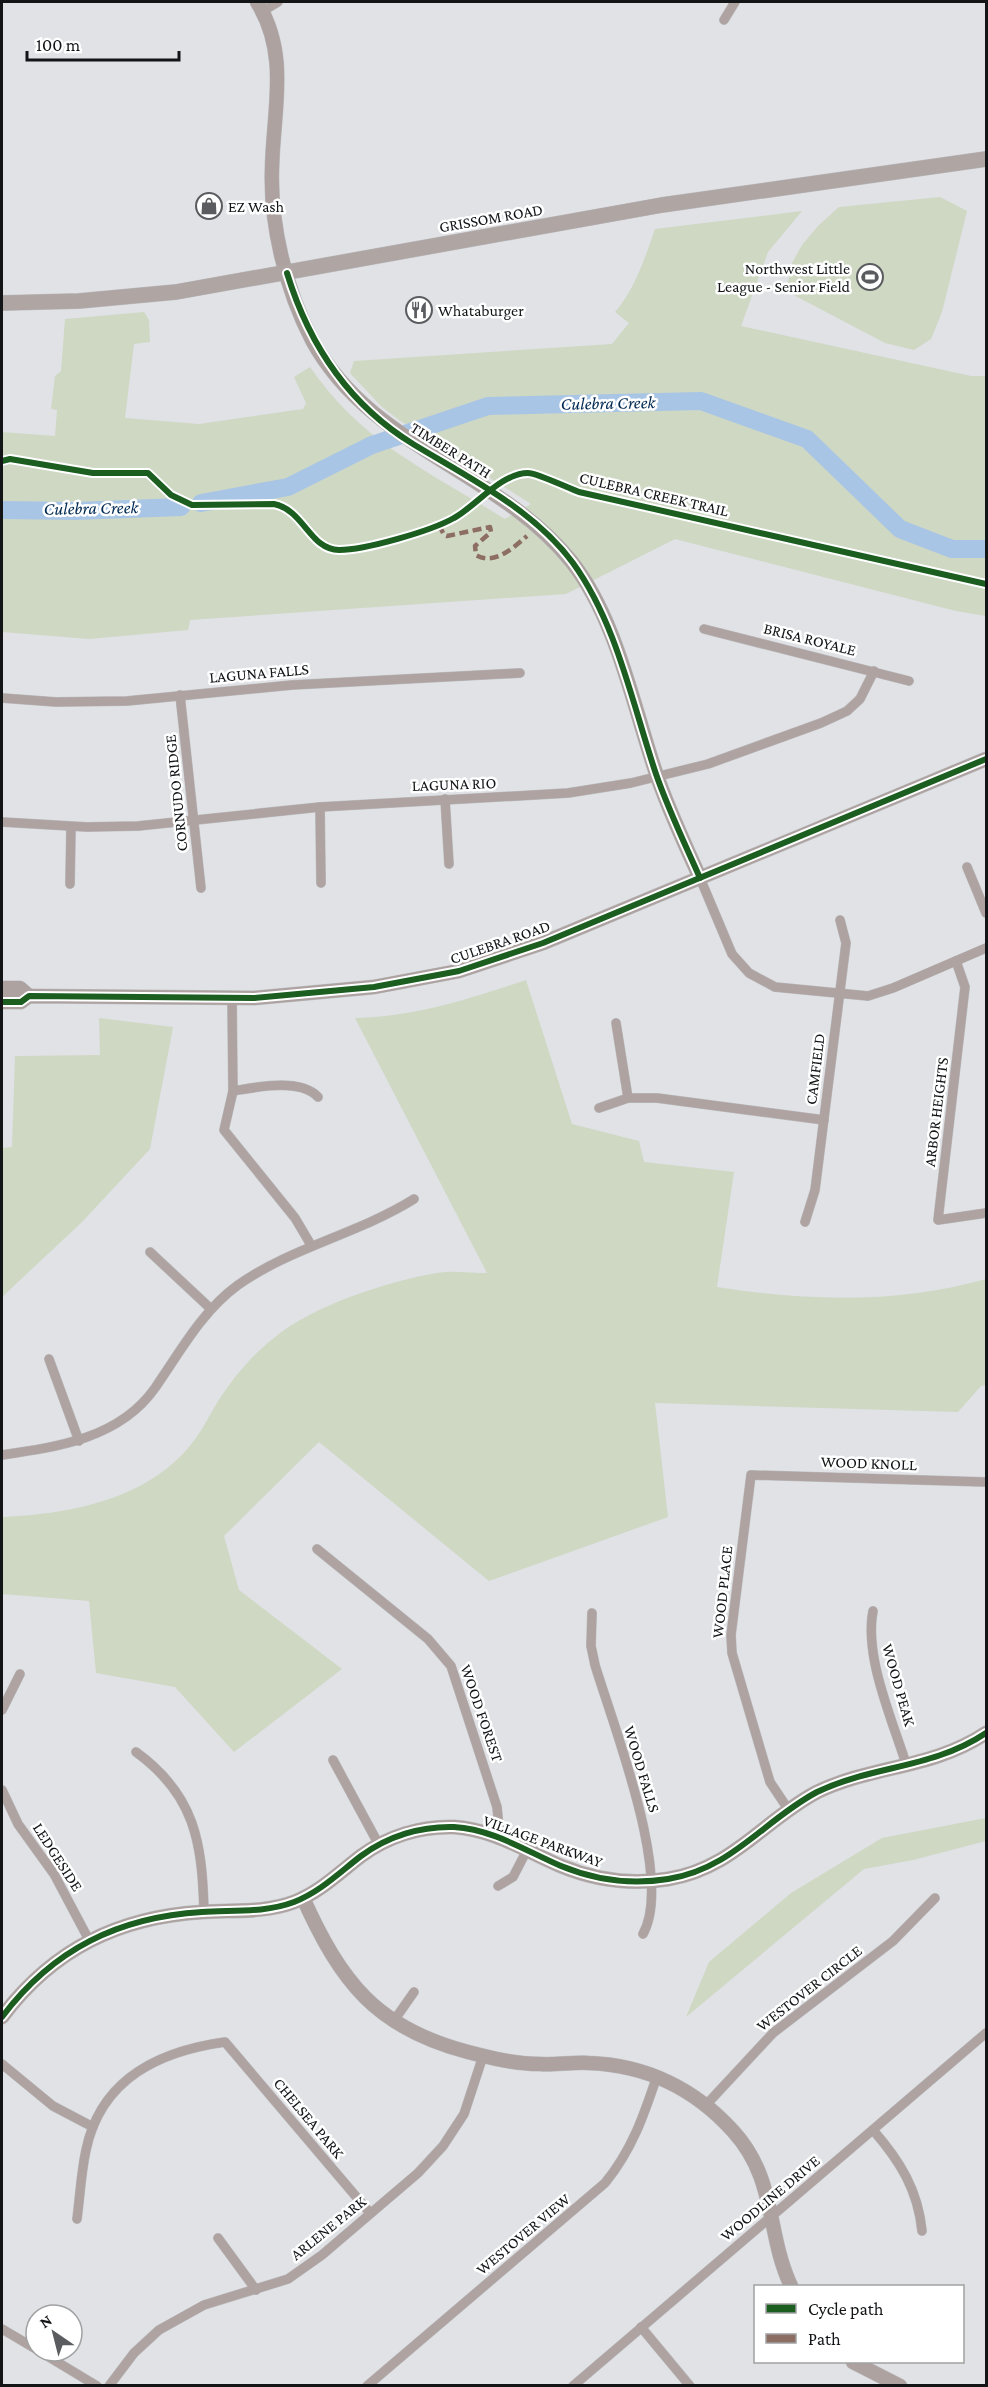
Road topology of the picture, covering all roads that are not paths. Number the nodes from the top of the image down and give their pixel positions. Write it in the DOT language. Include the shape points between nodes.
graph roads {
  1 [pos="278,2"];
  2 [pos="735,2"];
  3 [pos="260,6"];
  4 [pos="724,20"];
  5 [pos="987,159"];
  6 [pos="286,273"];
  7 [pos="2,303"];
  8 [pos="704,629"];
  9 [pos="874,671"];
  10 [pos="520,673"];
  11 [pos="909,681"];
  12 [pos="180,695"];
  13 [pos="2,698"];
  14 [pos="983,763"];
  15 [pos="657,776"];
  16 [pos="446,799"];
  17 [pos="320,807"];
  18 [pos="194,820"];
  19 [pos="2,822"];
  20 [pos="71,827"];
  21 [pos="448,864"];
  22 [pos="967,867"];
  23 [pos="700,878"];
  24 [pos="321,883"];
  25 [pos="70,884"];
  26 [pos="201,888"];
  27 [pos="987,914"];
  28 [pos="840,920"];
  29 [pos="987,948"];
  30 [pos="956,961"];
  31 [pos="2,988"];
  32 [pos="840,995"];
  33 [pos="29,996"];
  34 [pos="232,998"];
  35 [pos="2,1002"];
  36 [pos="616,1023"];
  37 [pos="233,1091"];
  38 [pos="318,1098"];
  39 [pos="628,1098"];
  40 [pos="599,1108"];
  41 [pos="824,1120"];
  42 [pos="414,1199"];
  43 [pos="987,1213"];
  44 [pos="805,1222"];
  45 [pos="311,1245"];
  46 [pos="150,1252"];
  47 [pos="211,1309"];
  48 [pos="49,1359"];
  49 [pos="79,1441"];
  50 [pos="2,1455"];
  51 [pos="751,1475"];
  52 [pos="987,1482"];
  53 [pos="317,1549"];
  54 [pos="873,1611"];
  55 [pos="592,1613"];
  56 [pos="20,1674"];
  57 [pos="2,1710"];
  58 [pos="987,1733"];
  59 [pos="136,1752"];
  60 [pos="333,1760"];
  61 [pos="906,1767"];
  62 [pos="2,1790"];
  63 [pos="788,1809"];
  64 [pos="500,1838"];
  65 [pos="379,1845"];
  66 [pos="527,1850"];
  67 [pos="651,1881"];
  68 [pos="498,1886"];
  69 [pos="303,1898"];
  70 [pos="935,1898"];
  71 [pos="204,1911"];
  72 [pos="643,1934"];
  73 [pos="89,1941"];
  74 [pos="414,1992"];
  75 [pos="2,2017"];
  76 [pos="393,2022"];
  77 [pos="987,2033"];
  78 [pos="483,2056"];
  79 [pos="2,2064"];
  80 [pos="657,2076"];
  81 [pos="706,2105"];
  82 [pos="93,2127"];
  83 [pos="873,2130"];
  84 [pos="370,2213"];
  85 [pos="771,2217"];
  86 [pos="77,2219"];
  87 [pos="922,2231"];
  88 [pos="218,2238"];
  89 [pos="791,2285"];
  90 [pos="256,2290"];
  91 [pos="641,2327"];
  92 [pos="2,2329"];
  93 [pos="24,2342"];
  94 [pos="60,2363"];
  95 [pos="857,2363"];
  96 [pos="97,2385"];
  97 [pos="109,2385"];
  98 [pos="367,2385"];
  99 [pos="573,2385"];
  100 [pos="690,2385"];
  101 [pos="900,2385"];
  1 -- 3 [label="street"];
  2 -- 4 [label="street"];
  3 -- 6 [label="street, TIMBER PATH" via="273,38 279,70 272,171"];
  5 -- 6 [label="main road, GRISSOM ROAD" via="662,206"];
  6 -- 7 [label="main road, GRISSOM ROAD" via="176,292"];
  6 -- 15 [label="street, TIMBER PATH" via="313,341 361,404 393,429 519,509 572,562 610,631"];
  8 -- 9 [label="street, BRISA ROYALE"];
  9 -- 11 [label="street, BRISA ROYALE"];
  9 -- 15 [label="street, LAGUNA RIO" via="860,699 847,711 757,748"];
  10 -- 12 [label="street, LAGUNA FALLS"];
  12 -- 13 [label="street, LAGUNA FALLS" via="101,702"];
  12 -- 18 [label="street, CORNUDO RIDGE"];
  14 -- 23 [label="street, CULEBRA ROAD"];
  15 -- 16 [label="street, LAGUNA RIO" via="568,793"];
  15 -- 23 [label="street, TIMBER PATH"];
  16 -- 17 [label="street, LAGUNA RIO"];
  16 -- 21 [label="street"];
  17 -- 18 [label="street, LAGUNA RIO"];
  17 -- 24 [label="street"];
  18 -- 20 [label="street, LAGUNA RIO"];
  18 -- 26 [label="street, CORNUDO RIDGE"];
  19 -- 20 [label="street, LAGUNA RIO"];
  20 -- 25 [label="street"];
  22 -- 27 [label="street"];
  23 -- 32 [label="street" via="728,947 748,973 775,987"];
  23 -- 34 [label="street, CULEBRA ROAD" via="543,943 459,971 368,988"];
  28 -- 32 [label="street, CAMFIELD" via="846,943"];
  29 -- 30 [label="street"];
  30 -- 32 [label="street" via="880,993"];
  30 -- 43 [label="street, ARBOR HEIGHTS" via="965,987 938,1220"];
  31 -- 33 [label="street, CULEBRA ROAD" via="20,988"];
  32 -- 41 [label="street, CAMFIELD"];
  33 -- 34 [label="street, CULEBRA ROAD"];
  33 -- 35 [label="street, CULEBRA ROAD" via="21,1002"];
  34 -- 37 [label="street"];
  36 -- 39 [label="street"];
  37 -- 38 [label="street" via="265,1086 294,1088 311,1090"];
  37 -- 45 [label="street" via="224,1130 288,1209"];
  39 -- 40 [label="street"];
  39 -- 41 [label="street" via="657,1098"];
  41 -- 44 [label="street, CAMFIELD" via="815,1190"];
  42 -- 45 [label="street" via="373,1221"];
  45 -- 47 [label="street" via="238,1286"];
  46 -- 47 [label="street"];
  47 -- 49 [label="street" via="153,1391 112,1427"];
  48 -- 49 [label="street"];
  49 -- 50 [label="street"];
  51 -- 52 [label="street, WOOD KNOLL"];
  51 -- 63 [label="street, WOOD PLACE" via="732,1653 770,1782"];
  53 -- 64 [label="street, WOOD FOREST" via="428,1639 451,1666 496,1807"];
  54 -- 61 [label="street, WOOD PEAK" via="870,1640 874,1660"];
  55 -- 67 [label="street, WOOD FALLS" via="595,1665 644,1829"];
  56 -- 57 [label="street"];
  58 -- 61 [label="street, VILLAGE PARKWAY" via="954,1751"];
  59 -- 71 [label="street" via="166,1778 188,1811 202,1856"];
  60 -- 65 [label="street"];
  61 -- 63 [label="street, VILLAGE PARKWAY" via="844,1782"];
  62 -- 73 [label="street, LEDGESIDE" via="18,1824 54,1874"];
  63 -- 67 [label="street, VILLAGE PARKWAY" via="725,1858 689,1874"];
  64 -- 65 [label="street, VILLAGE PARKWAY" via="465,1828 436,1827"];
  64 -- 66 [label="street, VILLAGE PARKWAY"];
  65 -- 69 [label="street, VILLAGE PARKWAY"];
  66 -- 67 [label="street, VILLAGE PARKWAY" via="596,1877"];
  66 -- 68 [label="street" via="513,1877"];
  67 -- 72 [label="street, WOOD FALLS" via="652,1908"];
  69 -- 71 [label="street, VILLAGE PARKWAY" via="266,1909"];
  69 -- 76 [label="street" via="342,1971"];
  70 -- 81 [label="street, WESTOVER CIRCLE" via="893,1941 773,2033"];
  71 -- 73 [label="street, VILLAGE PARKWAY" via="142,1920"];
  73 -- 75 [label="street, VILLAGE PARKWAY" via="49,1968"];
  74 -- 76 [label="street"];
  76 -- 78 [label="street" via="423,2039"];
  77 -- 83 [label="street, WOODLINE DRIVE"];
  78 -- 80 [label="street" via="539,2064 612,2065"];
  78 -- 84 [label="street, ARLENE PARK" via="472,2096 449,2139 430,2161"];
  79 -- 82 [label="street" via="58,2110"];
  80 -- 81 [label="street"];
  80 -- 98 [label="street, WESTOVER VIEW" via="633,2142 605,2182"];
  81 -- 85 [label="street" via="734,2132 760,2170"];
  82 -- 84 [label="street, CHELSEA PARK" via="118,2089 140,2069 179,2050 225,2042"];
  82 -- 86 [label="street" via="85,2151"];
  83 -- 85 [label="street, WOODLINE DRIVE"];
  83 -- 87 [label="street" via="907,2175 918,2202"];
  84 -- 90 [label="street, ARLENE PARK" via="303,2270"];
  85 -- 89 [label="street"];
  85 -- 91 [label="street, WOODLINE DRIVE"];
  88 -- 90 [label="street"];
  90 -- 97 [label="street, ARLENE PARK" via="204,2305 171,2322 134,2353"];
  91 -- 99 [label="street, WOODLINE DRIVE"];
  91 -- 100 [label="street"];
  92 -- 93 [label="street"];
  94 -- 96 [label="street"];
  95 -- 101 [label="street"];
}
